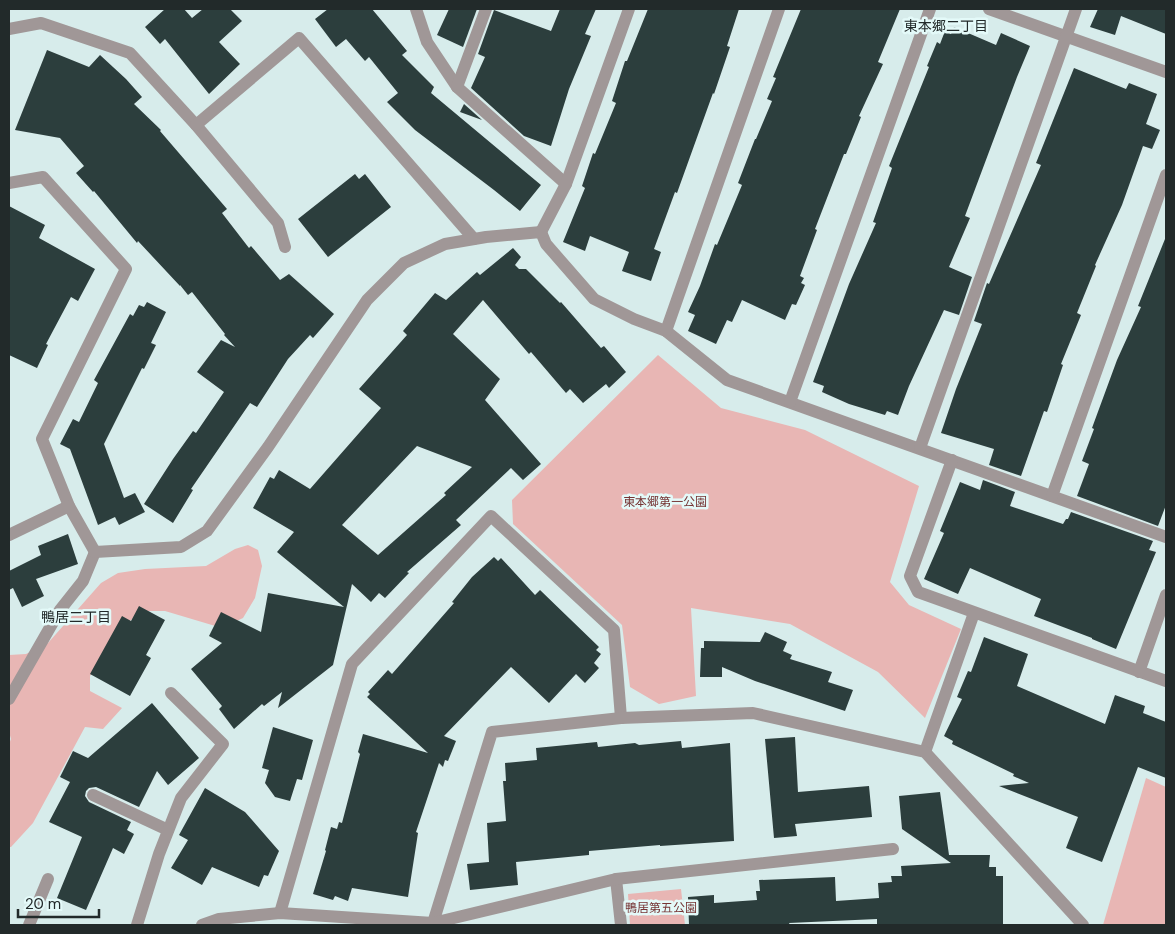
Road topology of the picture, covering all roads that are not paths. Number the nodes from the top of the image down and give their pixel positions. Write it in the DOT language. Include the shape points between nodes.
graph roads {
  1 [pos="416,9"];
  2 [pos="486,9"];
  3 [pos="630,9"];
  4 [pos="779,9"];
  5 [pos="930,9"];
  6 [pos="989,9"];
  7 [pos="1076,9"];
  8 [pos="9,29"];
  9 [pos="1067,37"];
  10 [pos="1166,72"];
  11 [pos="457,88"];
  12 [pos="196,125"];
  13 [pos="1166,175"];
  14 [pos="9,183"];
  15 [pos="566,184"];
  16 [pos="541,232"];
  17 [pos="474,239"];
  18 [pos="285,247"];
  19 [pos="666,330"];
  20 [pos="790,402"];
  21 [pos="920,448"];
  22 [pos="952,460"];
  23 [pos="1052,496"];
  24 [pos="69,506"];
  25 [pos="9,535"];
  26 [pos="1166,537"];
  27 [pos="95,552"];
  28 [pos="1166,595"];
  29 [pos="974,613"];
  30 [pos="1139,672"];
  31 [pos="1166,681"];
  32 [pos="171,693"];
  33 [pos="9,699"];
  34 [pos="621,718"];
  35 [pos="925,752"];
  36 [pos="93,795"];
  37 [pos="168,830"];
  38 [pos="893,849"];
  39 [pos="48,879"];
  40 [pos="616,879"];
  41 [pos="280,913"];
  42 [pos="433,923"];
  43 [pos="29,925"];
  44 [pos="137,925"];
  45 [pos="202,925"];
  46 [pos="621,925"];
  47 [pos="1083,925"];
  1 -- 11 [label="street" via="427,42"];
  2 -- 11 [label="street"];
  3 -- 15 [label="street"];
  4 -- 19 [label="street"];
  5 -- 20 [label="street"];
  6 -- 9 [label="street"];
  7 -- 9 [label="street"];
  8 -- 12 [label="street" via="41,23 130,53"];
  9 -- 10 [label="street"];
  9 -- 21 [label="street"];
  11 -- 15 [label="street"];
  12 -- 17 [label="street" via="299,38"];
  12 -- 18 [label="street" via="278,223"];
  13 -- 23 [label="street"];
  14 -- 24 [label="street" via="43,177 126,269 42,439"];
  15 -- 16 [label="street"];
  16 -- 17 [label="street"];
  16 -- 19 [label="street" via="546,244 594,299 634,319"];
  17 -- 27 [label="street" via="445,244 404,262 367,300 207,531 181,547"];
  19 -- 20 [label="street" via="728,380"];
  20 -- 21 [label="street"];
  21 -- 22 [label="street"];
  22 -- 23 [label="street"];
  22 -- 29 [label="street" via="910,576 918,592"];
  23 -- 26 [label="street"];
  24 -- 25 [label="street"];
  24 -- 27 [label="street"];
  27 -- 33 [label="street" via="83,581 60,610"];
  28 -- 30 [label="street"];
  29 -- 30 [label="street"];
  29 -- 35 [label="street"];
  30 -- 31 [label="street"];
  32 -- 37 [label="street" via="223,744 181,798"];
  34 -- 35 [label="street" via="753,713"];
  34 -- 41 [label="street" via="614,630 492,516 352,664"];
  34 -- 42 [label="street" via="492,732"];
  35 -- 47 [label="street"];
  36 -- 37 [label="street"];
  37 -- 44 [label="street"];
  38 -- 40 [label="street"];
  39 -- 43 [label="street"];
  40 -- 42 [label="street"];
  40 -- 46 [label="street"];
  41 -- 42 [label="street"];
  41 -- 45 [label="street" via="219,919"];
}
